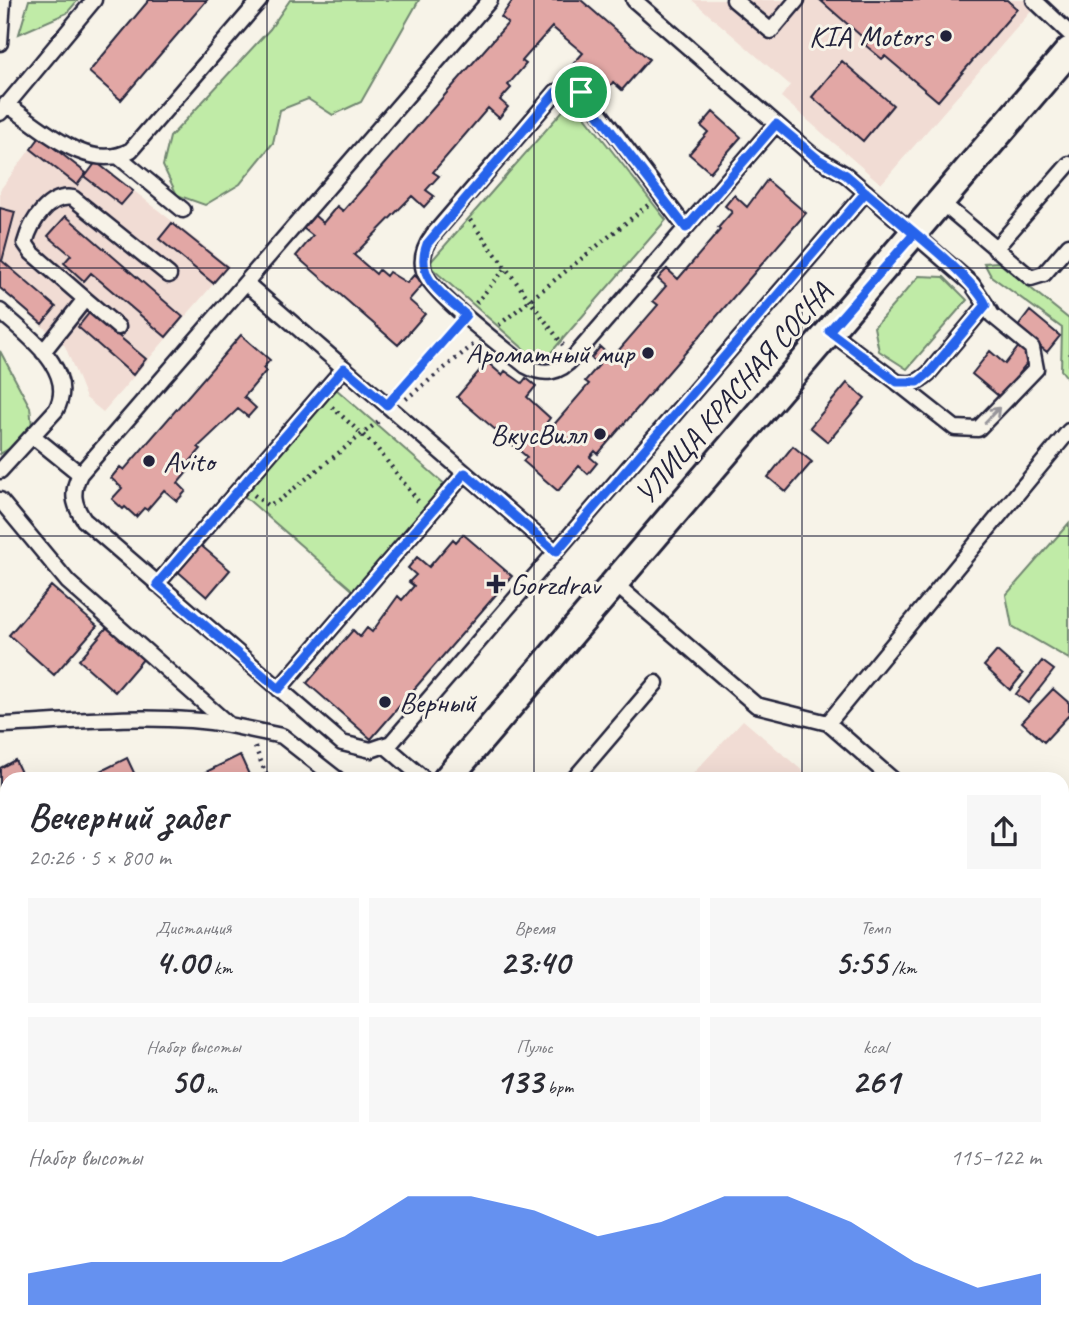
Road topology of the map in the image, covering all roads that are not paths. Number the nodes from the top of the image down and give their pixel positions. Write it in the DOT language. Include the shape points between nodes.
graph roads {
  1 [pos="3,0"];
  2 [pos="94,0"];
  3 [pos="260,0"];
  4 [pos="490,0"];
  5 [pos="634,0"];
  6 [pos="734,0"];
  7 [pos="797,0"];
  8 [pos="1034,0"];
  9 [pos="1069,33"];
  10 [pos="0,43"];
  11 [pos="1069,51"];
  12 [pos="3,108"];
  13 [pos="776,124"];
  14 [pos="119,157"];
  15 [pos="1069,164"];
  16 [pos="866,192"];
  17 [pos="941,202"];
  18 [pos="183,210"];
  19 [pos="686,228"];
  20 [pos="914,234"];
  21 [pos="1069,245"];
  22 [pos="995,250"];
  23 [pos="169,275"];
  24 [pos="246,283"];
  25 [pos="85,299"];
  26 [pos="986,305"];
  27 [pos="0,311"];
  28 [pos="118,327"];
  29 [pos="829,331"];
  30 [pos="43,352"];
  31 [pos="344,368"];
  32 [pos="897,382"];
  33 [pos="1068,434"];
  34 [pos="33,436"];
  35 [pos="0,471"];
  36 [pos="465,473"];
  37 [pos="80,474"];
  38 [pos="0,500"];
  39 [pos="556,552"];
  40 [pos="614,583"];
  41 [pos="157,584"];
  42 [pos="656,683"];
  43 [pos="279,689"];
  44 [pos="828,723"];
  45 [pos="0,724"];
  46 [pos="229,725"];
  47 [pos="387,747"];
  48 [pos="328,772"];
  49 [pos="416,772"];
  50 [pos="453,772"];
  51 [pos="580,772"];
  52 [pos="884,772"];
  1 -- 10 [label="lane"];
  2 -- 12 [label="lane"];
  3 -- 14 [label="lane" via="131,150"];
  4 -- 24 [label="lane"];
  5 -- 13 [label="lane"];
  6 -- 7 [label="lane" via="771,31"];
  8 -- 9 [label="lane"];
  11 -- 17 [label="street, УЛИЦА КРАСНАЯ СОСНА"];
  12 -- 14 [label="lane" via="79,153"];
  13 -- 16 [label="lane"];
  13 -- 19 [label="lane"];
  14 -- 18 [label="lane"];
  15 -- 22 [label="lane"];
  16 -- 20 [label="lane"];
  16 -- 39 [label="lane"];
  17 -- 20 [label="street, УЛИЦА КРАСНАЯ СОСНА"];
  17 -- 22 [label="lane"];
  19 -- 19 [label="lane" via="590,100 570,89 556,92 458,206 427,244 423,262 431,284 488,334 533,370 557,370 573,358"];
  20 -- 26 [label="lane" via="972,284"];
  20 -- 29 [label="street, УЛИЦА КРАСНАЯ СОСНА"];
  21 -- 22 [label="lane" via="1037,278 1026,276"];
  23 -- 25 [label="lane" via="73,198 61,196 51,201 28,231 26,243"];
  24 -- 31 [label="lane"];
  24 -- 37 [label="lane"];
  25 -- 28 [label="lane"];
  25 -- 30 [label="lane"];
  26 -- 32 [label="lane" via="929,373 918,382"];
  32 -- 26 [label="lane, one-way" via="955,428 978,429 1036,369 1032,348"];
  27 -- 30 [label="lane"];
  29 -- 32 [label="lane"];
  29 -- 40 [label="street, УЛИЦА КРАСНАЯ СОСНА"];
  30 -- 34 [label="lane" via="62,382 62,400"];
  31 -- 36 [label="lane"];
  31 -- 41 [label="lane"];
  33 -- 44 [label="lane"];
  34 -- 35 [label="lane"];
  34 -- 37 [label="lane"];
  36 -- 39 [label="lane"];
  36 -- 43 [label="lane"];
  37 -- 41 [label="lane" via="75,485 77,509 84,520"];
  38 -- 46 [label="lane" via="68,582"];
  39 -- 47 [label="lane"];
  40 -- 44 [label="lane" via="755,705"];
  40 -- 50 [label="street, УЛИЦА КРАСНАЯ СОСНА"];
  41 -- 43 [label="lane"];
  42 -- 51 [label="lane"];
  43 -- 47 [label="lane" via="342,743 360,749"];
  44 -- 52 [label="lane"];
  45 -- 46 [label="lane" via="103,720"];
  46 -- 48 [label="lane" via="282,736"];
  47 -- 49 [label="lane"];
}
